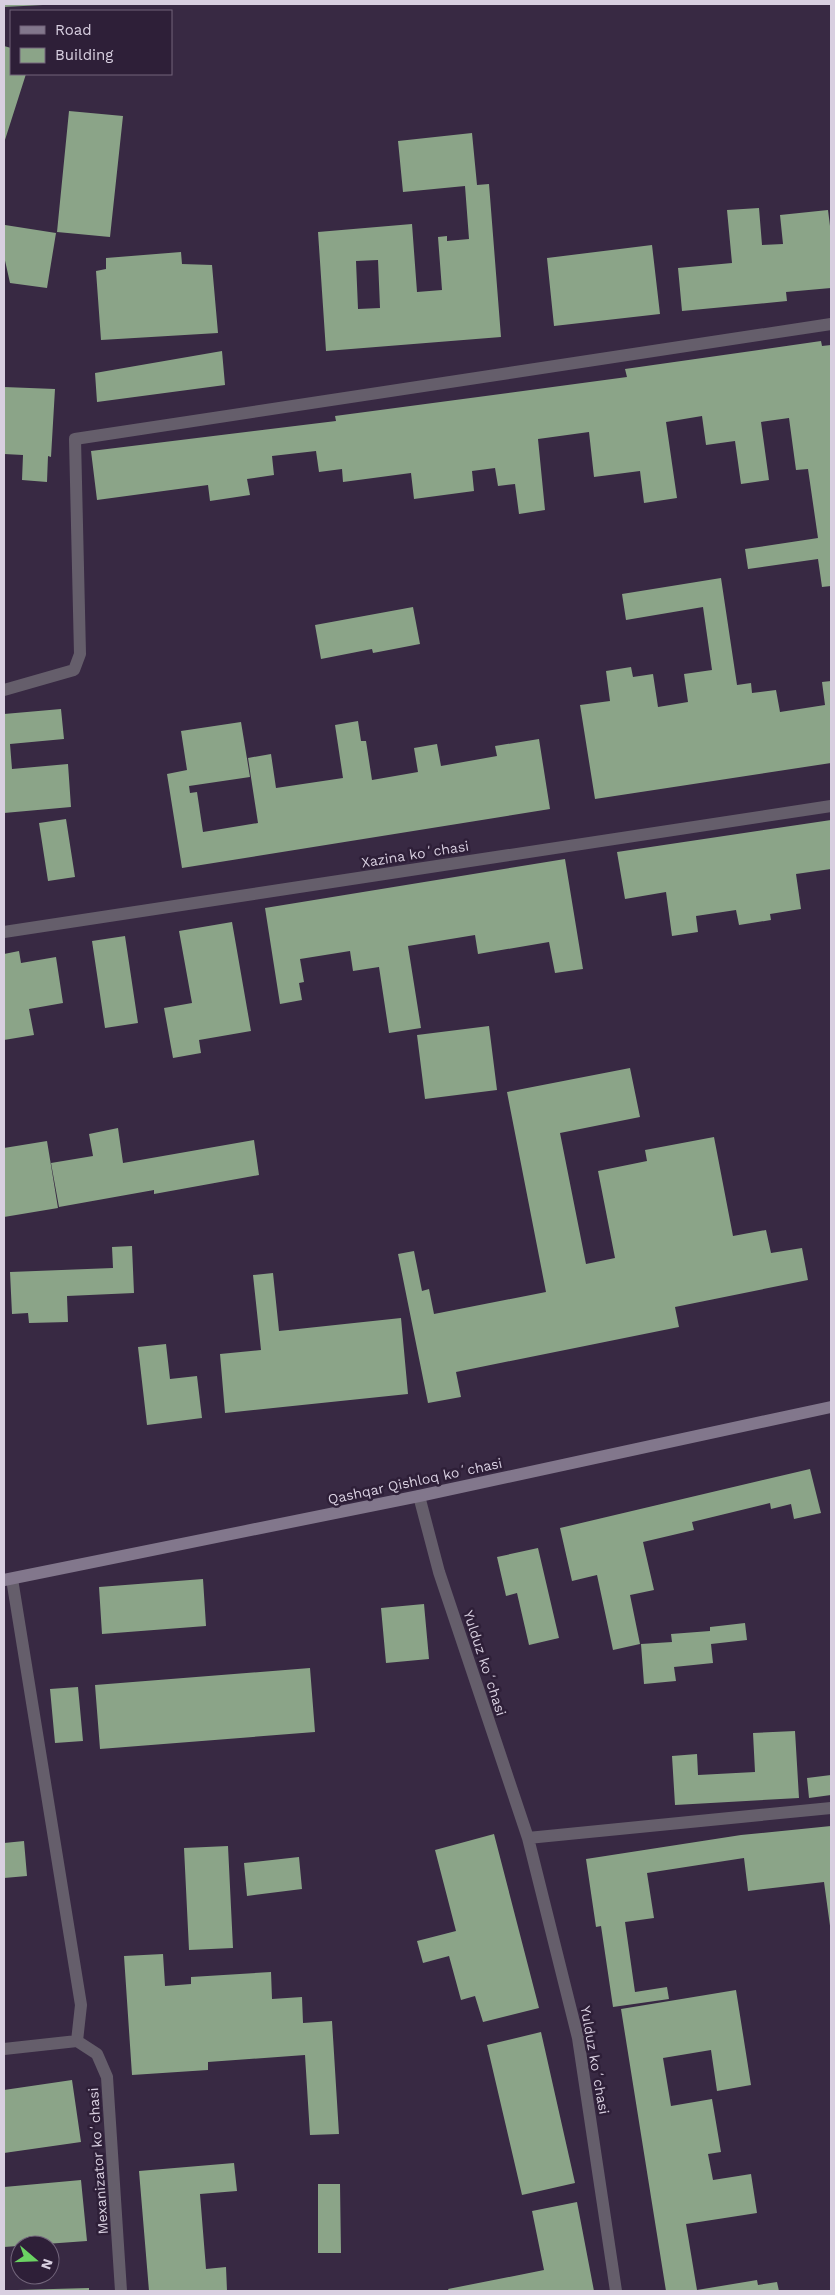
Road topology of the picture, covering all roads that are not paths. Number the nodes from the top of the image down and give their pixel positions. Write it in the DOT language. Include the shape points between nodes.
graph roads {
  1 [pos="831,324"];
  2 [pos="4,690"];
  3 [pos="831,806"];
  4 [pos="4,932"];
  5 [pos="831,1407"];
  6 [pos="419,1496"];
  7 [pos="8,1580"];
  8 [pos="831,1808"];
  9 [pos="528,1838"];
  10 [pos="77,2041"];
  11 [pos="4,2049"];
  12 [pos="121,2291"];
  13 [pos="616,2291"];
  1 -- 2 [label="street" via="76,439 80,654 74,670"];
  3 -- 4 [label="street, Xazina koʻchasi"];
  5 -- 6 [label="main road, Qashqar Qishloq koʻchasi"];
  6 -- 7 [label="main road, Qashqar Qishloq koʻchasi"];
  6 -- 9 [label="street, Yulduz koʻchasi" via="439,1572"];
  7 -- 10 [label="street" via="81,2004"];
  8 -- 9 [label="street"];
  9 -- 13 [label="street, Yulduz koʻchasi" via="578,2038"];
  10 -- 11 [label="street"];
  10 -- 12 [label="street, Mexanizator koʻchasi" via="96,2054 107,2077"];
}
